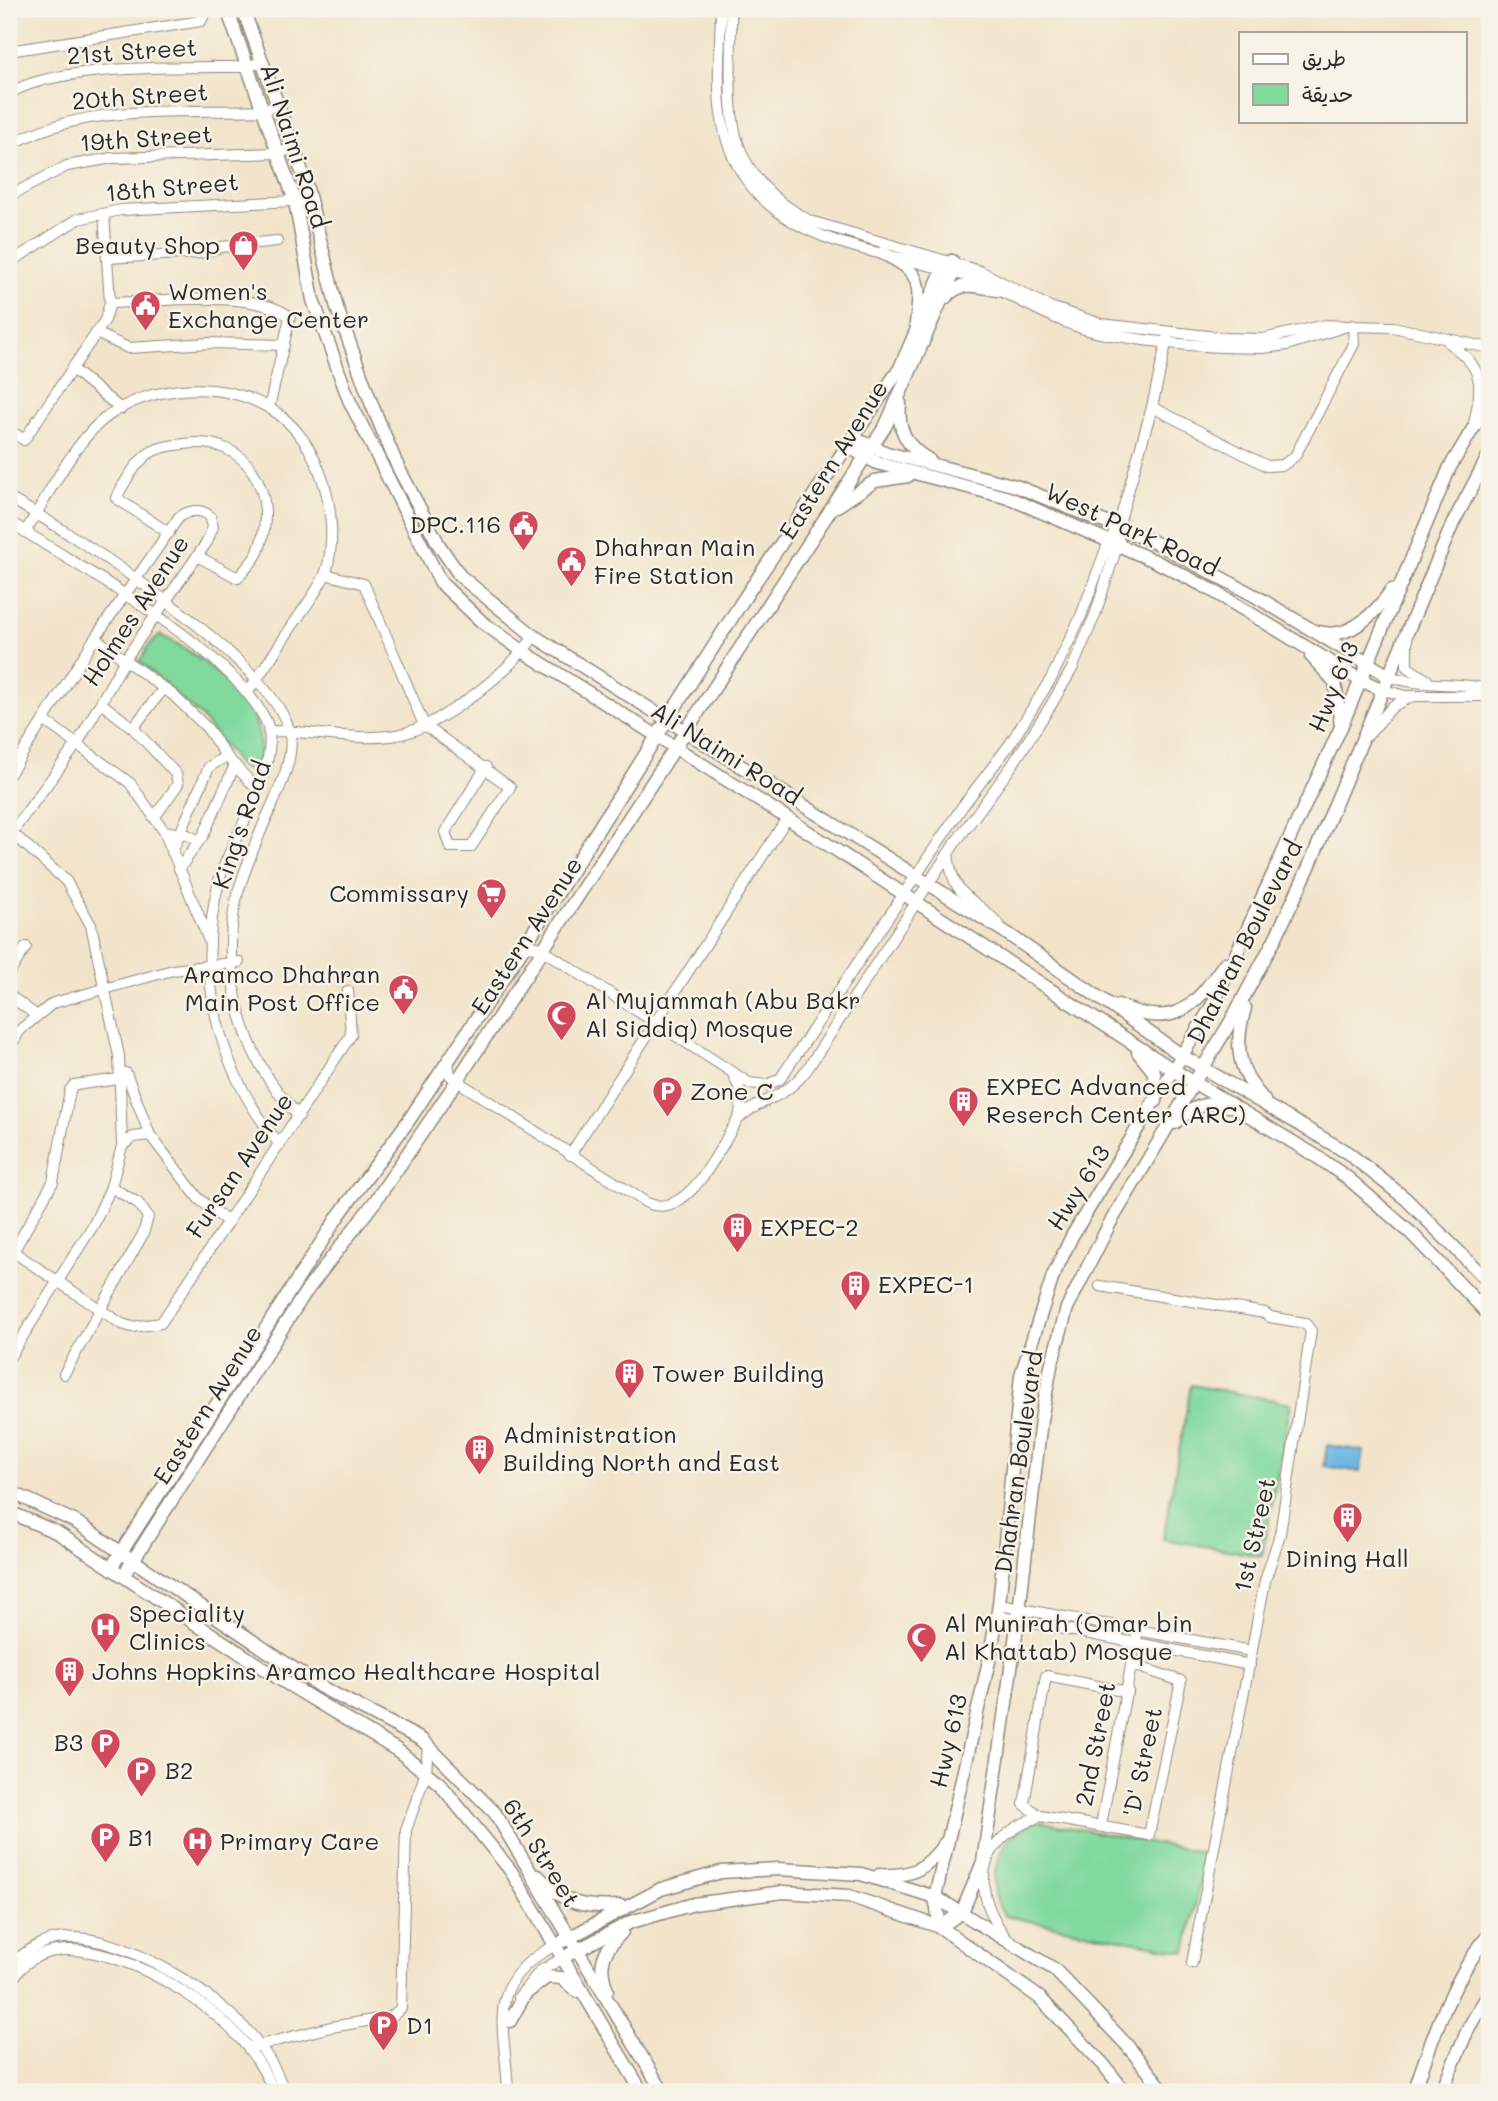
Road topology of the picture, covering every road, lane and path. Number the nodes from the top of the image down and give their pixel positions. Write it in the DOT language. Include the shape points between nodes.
graph roads {
  1 [pos="206,9"];
  2 [pos="227,9"];
  3 [pos="243,9"];
  4 [pos="721,9"];
  5 [pos="731,9"];
  6 [pos="9,51"];
  7 [pos="261,62"];
  8 [pos="246,67"];
  9 [pos="9,93"];
  10 [pos="278,106"];
  11 [pos="262,110"];
  12 [pos="9,146"];
  13 [pos="294,148"];
  14 [pos="279,153"];
  15 [pos="9,197"];
  16 [pos="310,200"];
  17 [pos="295,201"];
  18 [pos="104,214"];
  19 [pos="277,240"];
  20 [pos="882,253"];
  21 [pos="107,258"];
  22 [pos="9,263"];
  23 [pos="950,267"];
  24 [pos="997,290"];
  25 [pos="110,303"];
  26 [pos="941,304"];
  27 [pos="1350,326"];
  28 [pos="96,333"];
  29 [pos="1168,336"];
  30 [pos="1446,341"];
  31 [pos="913,343"];
  32 [pos="284,345"];
  33 [pos="1489,348"];
  34 [pos="72,369"];
  35 [pos="900,398"];
  36 [pos="1489,402"];
  37 [pos="1152,407"];
  38 [pos="269,408"];
  39 [pos="121,409"];
  40 [pos="1474,425"];
  41 [pos="9,430"];
  42 [pos="850,442"];
  43 [pos="868,452"];
  44 [pos="1489,455"];
  45 [pos="938,465"];
  46 [pos="933,478"];
  47 [pos="9,498"];
  48 [pos="37,514"];
  49 [pos="9,521"];
  50 [pos="820,524"];
  51 [pos="1118,527"];
  52 [pos="25,532"];
  53 [pos="169,533"];
  54 [pos="1114,543"];
  55 [pos="197,556"];
  56 [pos="1406,570"];
  57 [pos="326,574"];
  58 [pos="136,581"];
  59 [pos="125,597"];
  60 [pos="166,602"];
  61 [pos="155,616"];
  62 [pos="1310,630"];
  63 [pos="1408,631"];
  64 [pos="534,636"];
  65 [pos="1291,637"];
  66 [pos="95,638"];
  67 [pos="524,652"];
  68 [pos="126,658"];
  69 [pos="1366,664"];
  70 [pos="1389,676"];
  71 [pos="257,680"];
  72 [pos="1360,680"];
  73 [pos="1444,683"];
  74 [pos="164,688"];
  75 [pos="1489,689"];
  76 [pos="1384,690"];
  77 [pos="248,692"];
  78 [pos="1417,695"];
  79 [pos="1489,696"];
  80 [pos="101,703"];
  81 [pos="667,720"];
  82 [pos="45,721"];
  83 [pos="424,724"];
  84 [pos="1341,727"];
  85 [pos="133,728"];
  86 [pos="289,730"];
  87 [pos="268,731"];
  88 [pos="686,733"];
  89 [pos="658,736"];
  90 [pos="1362,743"];
  91 [pos="77,744"];
  92 [pos="676,747"];
  93 [pos="226,756"];
  94 [pos="235,765"];
  95 [pos="486,767"];
  96 [pos="9,775"];
  97 [pos="257,789"];
  98 [pos="155,818"];
  99 [pos="787,818"];
  100 [pos="164,831"];
  101 [pos="10,832"];
  102 [pos="180,833"];
  103 [pos="199,841"];
  104 [pos="172,852"];
  105 [pos="948,854"];
  106 [pos="179,869"];
  107 [pos="916,877"];
  108 [pos="928,884"];
  109 [pos="904,895"];
  110 [pos="916,902"];
  111 [pos="1005,932"];
  112 [pos="1241,940"];
  113 [pos="210,943"];
  114 [pos="26,947"];
  115 [pos="543,949"];
  116 [pos="521,951"];
  117 [pos="235,962"];
  118 [pos="208,966"];
  119 [pos="9,973"];
  120 [pos="1253,980"];
  121 [pos="105,990"];
  122 [pos="348,990"];
  123 [pos="1085,990"];
  124 [pos="9,995"];
  125 [pos="37,1016"];
  126 [pos="656,1023"];
  127 [pos="1120,1035"];
  128 [pos="9,1045"];
  129 [pos="1184,1057"];
  130 [pos="448,1061"];
  131 [pos="1203,1069"];
  132 [pos="730,1070"];
  133 [pos="1175,1071"];
  134 [pos="123,1079"];
  135 [pos="457,1081"];
  136 [pos="1195,1082"];
  137 [pos="1155,1104"];
  138 [pos="1246,1112"];
  139 [pos="1277,1112"];
  140 [pos="299,1116"];
  141 [pos="738,1119"];
  142 [pos="150,1135"];
  143 [pos="1162,1135"];
  144 [pos="280,1145"];
  145 [pos="122,1146"];
  146 [pos="570,1155"];
  147 [pos="111,1187"];
  148 [pos="228,1222"];
  149 [pos="11,1250"];
  150 [pos="60,1282"];
  151 [pos="1489,1282"];
  152 [pos="1100,1286"];
  153 [pos="102,1310"];
  154 [pos="1489,1315"];
  155 [pos="9,1358"];
  156 [pos="64,1374"];
  157 [pos="9,1491"];
  158 [pos="9,1512"];
  159 [pos="121,1553"];
  160 [pos="133,1562"];
  161 [pos="111,1568"];
  162 [pos="123,1576"];
  163 [pos="998,1611"];
  164 [pos="1019,1613"];
  165 [pos="1138,1629"];
  166 [pos="1136,1643"];
  167 [pos="1252,1651"];
  168 [pos="1132,1665"];
  169 [pos="1250,1665"];
  170 [pos="1128,1692"];
  171 [pos="428,1745"];
  172 [pos="426,1772"];
  173 [pos="1040,1816"];
  174 [pos="1101,1825"];
  175 [pos="949,1836"];
  176 [pos="983,1862"];
  177 [pos="524,1863"];
  178 [pos="860,1874"];
  179 [pos="935,1897"];
  180 [pos="625,1906"];
  181 [pos="962,1912"];
  182 [pos="631,1923"];
  183 [pos="940,1927"];
  184 [pos="1489,1934"];
  185 [pos="569,1937"];
  186 [pos="1009,1941"];
  187 [pos="554,1946"];
  188 [pos="577,1951"];
  189 [pos="561,1959"];
  190 [pos="1192,1963"];
  191 [pos="9,1967"];
  192 [pos="9,1987"];
  193 [pos="1489,1993"];
  194 [pos="587,2000"];
  195 [pos="618,2020"];
  196 [pos="510,2021"];
  197 [pos="506,2044"];
  198 [pos="259,2045"];
  199 [pos="248,2048"];
  200 [pos="1103,2064"];
  201 [pos="274,2092"];
  202 [pos="285,2092"];
  203 [pos="508,2092"];
  204 [pos="642,2092"];
  205 [pos="663,2092"];
  206 [pos="1125,2092"];
  207 [pos="1135,2092"];
  208 [pos="1166,2092"];
  209 [pos="1414,2092"];
  210 [pos="1441,2092"];
  1 -- 6 [label="street" via="201,21"];
  2 -- 8 [label="main road, Ali Naimi Road"];
  3 -- 7 [label="main road, Ali Naimi Road"];
  4 -- 20 [label="street" via="718,102 728,143 746,180 773,209 804,229"];
  5 -- 23 [label="street" via="728,87 733,129 746,162 766,189 810,221"];
  7 -- 8 [label="street, 21st Street"];
  7 -- 10 [label="main road, Ali Naimi Road"];
  8 -- 9 [label="street, 21st Street" via="82,73"];
  8 -- 11 [label="main road, Ali Naimi Road"];
  10 -- 11 [label="street, 20th Street"];
  10 -- 13 [label="main road, Ali Naimi Road"];
  11 -- 12 [label="street, 20th Street" via="94,116 51,125"];
  11 -- 14 [label="main road, Ali Naimi Road"];
  13 -- 14 [label="street, 19th Street"];
  13 -- 16 [label="main road, Ali Naimi Road"];
  14 -- 15 [label="street, 19th Street" via="112,158 67,166"];
  14 -- 17 [label="main road, Ali Naimi Road"];
  16 -- 17 [label="street, 18th Street"];
  16 -- 64 [label="main road, Ali Naimi Road" via="337,308 397,465 460,576"];
  17 -- 18 [label="street, 18th Street"];
  17 -- 67 [label="main road, Ali Naimi Road" via="313,300 349,400 441,583 482,622"];
  18 -- 21 [label="street"];
  18 -- 22 [label="street, 18th Street" via="78,219"];
  19 -- 21 [label="street" via="200,253"];
  20 -- 23 [label="street"];
  20 -- 31 [label="main road, Eastern Avenue" via="916,276 920,293"];
  21 -- 25 [label="street"];
  23 -- 24 [label="street"];
  23 -- 26 [label="main road, Eastern Avenue"];
  23 -- 29 [label="street" via="980,271 1082,319"];
  23 -- 31 [label="main road, Eastern Avenue"];
  24 -- 26 [label="main road" via="965,285 953,290"];
  24 -- 29 [label="street" via="1085,329"];
  25 -- 28 [label="street"];
  25 -- 32 [label="street" via="265,303 290,317"];
  26 -- 35 [label="main road, Eastern Avenue"];
  27 -- 29 [label="street" via="1325,324 1263,339"];
  27 -- 30 [label="street" via="1393,327"];
  27 -- 37 [label="street" via="1354,344 1295,456 1283,464 1259,463"];
  28 -- 32 [label="street" via="128,348"];
  28 -- 34 [label="street"];
  29 -- 37 [label="street"];
  30 -- 33 [label="street"];
  30 -- 40 [label="street" via="1477,370 1480,389"];
  31 -- 42 [label="main road, Eastern Avenue"];
  32 -- 38 [label="street"];
  34 -- 39 [label="street"];
  34 -- 41 [label="street" via="24,440"];
  35 -- 43 [label="main road, Eastern Avenue"];
  35 -- 45 [label="main road" via="903,435 919,454"];
  36 -- 40 [label="main road, Hwy 613"];
  37 -- 51 [label="street"];
  38 -- 39 [label="street" via="209,389 175,390"];
  38 -- 57 [label="street" via="286,420 318,464 331,512"];
  39 -- 48 [label="street" via="107,416 83,443"];
  40 -- 56 [label="main road, Hwy 613" via="1450,467"];
  42 -- 43 [label="main road, West Park Road"];
  42 -- 81 [label="main road, Eastern Avenue"];
  43 -- 45 [label="main road, West Park Road"];
  43 -- 46 [label="main road, West Park Road"];
  43 -- 50 [label="main road, Eastern Avenue"];
  44 -- 63 [label="main road, Dhahran Boulevard" via="1453,523"];
  45 -- 51 [label="main road, West Park Road" via="995,479"];
  46 -- 50 [label="main road" via="901,475 875,481 839,504"];
  46 -- 54 [label="main road, West Park Road" via="1009,498"];
  47 -- 48 [label="street"];
  48 -- 52 [label="street"];
  48 -- 58 [label="street"];
  49 -- 52 [label="street, King's Road"];
  50 -- 88 [label="main road, Eastern Avenue"];
  51 -- 54 [label="street"];
  51 -- 62 [label="main road, West Park Road" via="1204,568"];
  52 -- 59 [label="street, King's Road"];
  53 -- 55 [label="street, Holmes Avenue" via="178,517 189,511 210,516 212,527"];
  53 -- 55 [label="street" via="117,498 149,453 202,441 247,463 263,493 264,520 257,553 238,578"];
  53 -- 58 [label="street, Holmes Avenue"];
  54 -- 65 [label="main road, West Park Road" via="1198,582"];
  54 -- 105 [label="street" via="1072,668 1011,767"];
  54 -- 107 [label="street" via="1052,677"];
  55 -- 60 [label="street, Holmes Avenue"];
  56 -- 62 [label="main road" via="1370,617 1335,634"];
  56 -- 69 [label="main road, Hwy 613"];
  57 -- 71 [label="street"];
  57 -- 83 [label="street" via="364,584"];
  58 -- 59 [label="street, Holmes Avenue"];
  58 -- 60 [label="street"];
  59 -- 61 [label="street, King's Road"];
  59 -- 66 [label="street, Holmes Avenue"];
  60 -- 61 [label="street, Holmes Avenue"];
  60 -- 71 [label="street" via="219,642"];
  61 -- 68 [label="street, Holmes Avenue"];
  61 -- 77 [label="street, King's Road" via="205,651"];
  62 -- 69 [label="main road, West Park Road"];
  63 -- 70 [label="main road, Dhahran Boulevard"];
  63 -- 73 [label="street" via="1407,667 1422,679"];
  64 -- 67 [label="street"];
  64 -- 81 [label="main road, Ali Naimi Road"];
  65 -- 72 [label="main road, West Park Road"];
  65 -- 84 [label="main road" via="1335,682"];
  66 -- 68 [label="street"];
  66 -- 82 [label="street, Holmes Avenue"];
  67 -- 83 [label="street" via="436,720"];
  67 -- 89 [label="main road, Ali Naimi Road"];
  68 -- 74 [label="street"];
  68 -- 80 [label="street, Holmes Avenue"];
  69 -- 70 [label="main road, West Park Road"];
  69 -- 72 [label="main road, Hwy 613"];
  70 -- 73 [label="street"];
  70 -- 76 [label="main road, Dhahran Boulevard"];
  71 -- 77 [label="street"];
  71 -- 86 [label="street"];
  72 -- 76 [label="main road, West Park Road"];
  72 -- 84 [label="main road, Hwy 613"];
  73 -- 75 [label="street"];
  74 -- 85 [label="street"];
  74 -- 93 [label="street" via="207,728"];
  76 -- 78 [label="street"];
  76 -- 90 [label="main road, Dhahran Boulevard"];
  77 -- 87 [label="street, King's Road"];
  78 -- 79 [label="street"];
  78 -- 90 [label="street" via="1393,706"];
  80 -- 85 [label="street"];
  80 -- 91 [label="street, Holmes Avenue"];
  81 -- 88 [label="main road, Ali Naimi Road"];
  81 -- 89 [label="main road, Eastern Avenue"];
  82 -- 91 [label="street"];
  82 -- 96 [label="street, Holmes Avenue"];
  83 -- 86 [label="street" via="398,735 356,737"];
  83 -- 95 [label="street"];
  84 -- 112 [label="main road, Hwy 613"];
  85 -- 98 [label="street" via="176,774 178,784"];
  86 -- 87 [label="street"];
  86 -- 117 [label="street, King's Road" via="288,758 238,894 231,930"];
  87 -- 97 [label="street, King's Road" via="271,747"];
  88 -- 92 [label="main road, Eastern Avenue"];
  88 -- 107 [label="main road, Ali Naimi Road"];
  89 -- 92 [label="main road, Ali Naimi Road"];
  89 -- 116 [label="main road, Eastern Avenue"];
  90 -- 120 [label="main road, Dhahran Boulevard" via="1308,869"];
  91 -- 98 [label="street" via="130,783"];
  91 -- 101 [label="street, Holmes Avenue"];
  92 -- 99 [label="main road, Ali Naimi Road"];
  92 -- 115 [label="main road, Eastern Avenue"];
  93 -- 94 [label="street"];
  93 -- 102 [label="street" via="209,767"];
  94 -- 97 [label="street"];
  94 -- 103 [label="street"];
  95 -- 95 [label="street" via="510,787 471,847 450,846 445,832"];
  97 -- 113 [label="street, King's Road" via="219,882"];
  98 -- 100 [label="street"];
  99 -- 109 [label="main road, Ali Naimi Road"];
  99 -- 126 [label="street"];
  100 -- 102 [label="street"];
  100 -- 104 [label="street"];
  101 -- 121 [label="street" via="66,881 91,925"];
  102 -- 103 [label="street"];
  102 -- 104 [label="street"];
  103 -- 106 [label="street"];
  104 -- 106 [label="street"];
  105 -- 108 [label="street"];
  105 -- 111 [label="street" via="951,878 961,894 990,914"];
  106 -- 113 [label="street"];
  107 -- 108 [label="main road, Ali Naimi Road"];
  107 -- 109 [label="street"];
  108 -- 110 [label="street"];
  108 -- 111 [label="main road, Ali Naimi Road"];
  109 -- 110 [label="main road, Ali Naimi Road"];
  109 -- 132 [label="street" via="780,1079 759,1086"];
  110 -- 127 [label="main road, Ali Naimi Road"];
  110 -- 141 [label="street" via="799,1081"];
  111 -- 123 [label="main road, Ali Naimi Road"];
  112 -- 123 [label="main road" via="1197,1002 1174,1014 1134,1013"];
  112 -- 129 [label="main road, Hwy 613"];
  113 -- 118 [label="street, King's Road"];
  114 -- 119 [label="street"];
  115 -- 116 [label="street" via="533,945"];
  115 -- 126 [label="street"];
  115 -- 135 [label="main road, Eastern Avenue"];
  116 -- 130 [label="main road, Eastern Avenue"];
  117 -- 118 [label="street"];
  117 -- 140 [label="street, King's Road" via="244,1036 268,1080"];
  118 -- 121 [label="street" via="173,970"];
  118 -- 144 [label="street, King's Road" via="221,1044 235,1079"];
  120 -- 131 [label="main road, Dhahran Boulevard"];
  120 -- 139 [label="main road" via="1237,1050 1245,1076"];
  121 -- 125 [label="street" via="53,1003"];
  121 -- 134 [label="street"];
  122 -- 140 [label="street, Fursan Avenue" via="351,1035"];
  123 -- 129 [label="main road, Ali Naimi Road"];
  124 -- 125 [label="street"];
  125 -- 128 [label="street"];
  126 -- 132 [label="street"];
  126 -- 146 [label="street"];
  127 -- 133 [label="main road, Ali Naimi Road"];
  127 -- 137 [label="main road" via="1154,1072"];
  129 -- 131 [label="main road, Ali Naimi Road"];
  129 -- 133 [label="main road, Hwy 613"];
  130 -- 135 [label="street" via="450,1074"];
  130 -- 159 [label="main road, Eastern Avenue" via="339,1215"];
  131 -- 136 [label="main road, Dhahran Boulevard"];
  131 -- 139 [label="main road, Ali Naimi Road"];
  132 -- 141 [label="street" via="743,1097"];
  133 -- 136 [label="main road, Ali Naimi Road"];
  133 -- 137 [label="main road, Hwy 613"];
  134 -- 142 [label="street"];
  134 -- 145 [label="street"];
  134 -- 149 [label="street" via="74,1085 70,1090 53,1181"];
  135 -- 146 [label="street"];
  135 -- 160 [label="main road, Eastern Avenue" via="376,1200 305,1293"];
  136 -- 138 [label="main road, Ali Naimi Road"];
  136 -- 143 [label="main road, Dhahran Boulevard"];
  137 -- 163 [label="main road, Hwy 613" via="1072,1236 1037,1321 1021,1375"];
  138 -- 143 [label="main road" via="1222,1104 1203,1105 1184,1114"];
  138 -- 154 [label="main road, Ali Naimi Road" via="1317,1156 1379,1204"];
  139 -- 151 [label="main road, Ali Naimi Road" via="1376,1173"];
  140 -- 144 [label="street, Fursan Avenue"];
  141 -- 146 [label="street" via="692,1191 671,1207 647,1203"];
  142 -- 145 [label="street" via="133,1137"];
  142 -- 148 [label="street" via="199,1199"];
  143 -- 164 [label="main road, Dhahran Boulevard" via="1067,1308 1041,1420"];
  144 -- 148 [label="street, Fursan Avenue"];
  145 -- 147 [label="street"];
  147 -- 150 [label="street"];
  147 -- 153 [label="street" via="138,1203 148,1217"];
  148 -- 153 [label="street, Fursan Avenue" via="161,1323 132,1327"];
  149 -- 150 [label="street"];
  150 -- 153 [label="street"];
  150 -- 155 [label="street"];
  152 -- 167 [label="street, 1st Street" via="1265,1312 1305,1324 1311,1331 1280,1534 1265,1581"];
  153 -- 156 [label="street"];
  157 -- 159 [label="main road, 6th Street" via="76,1522"];
  158 -- 161 [label="main road, 6th Street" via="58,1533"];
  159 -- 160 [label="main road, 6th Street"];
  159 -- 161 [label="main road, Eastern Avenue"];
  160 -- 162 [label="main road, Eastern Avenue"];
  160 -- 171 [label="main road, 6th Street" via="321,1687"];
  161 -- 162 [label="main road, 6th Street"];
  162 -- 172 [label="main road, 6th Street"];
  163 -- 164 [label="street"];
  163 -- 175 [label="main road, Hwy 613"];
  164 -- 165 [label="street"];
  164 -- 166 [label="street"];
  164 -- 176 [label="main road, Dhahran Boulevard"];
  165 -- 166 [label="street, 2nd Street"];
  165 -- 167 [label="street"];
  166 -- 168 [label="street, 2nd Street"];
  166 -- 169 [label="street"];
  167 -- 169 [label="street, 1st Street"];
  168 -- 170 [label="street, 2nd Street"];
  168 -- 174 [label="street, 'D' Street" via="1181,1681 1149,1835"];
  169 -- 190 [label="street, 1st Street"];
  170 -- 173 [label="street" via="1046,1676 1024,1804"];
  170 -- 174 [label="street, 2nd Street"];
  171 -- 172 [label="street"];
  171 -- 177 [label="main road, 6th Street" via="495,1813"];
  172 -- 187 [label="main road, 6th Street" via="512,1871"];
  172 -- 198 [label="street" via="405,1830 401,2008 391,2017"];
  173 -- 174 [label="street, 'D' Street"];
  173 -- 176 [label="street" via="1019,1824"];
  175 -- 178 [label="main road" via="922,1870 895,1876"];
  175 -- 179 [label="main road, Hwy 613"];
  176 -- 181 [label="main road, Dhahran Boulevard"];
  176 -- 186 [label="street" via="990,1915"];
  177 -- 180 [label="main road" via="563,1899 595,1907"];
  177 -- 185 [label="main road, 6th Street"];
  178 -- 179 [label="main road"];
  178 -- 180 [label="main road" via="779,1869 721,1872 661,1889"];
  179 -- 181 [label="main road"];
  179 -- 183 [label="main road, Hwy 613"];
  180 -- 185 [label="main road"];
  181 -- 183 [label="main road"];
  181 -- 186 [label="main road"];
  182 -- 183 [label="main road" via="682,1906 735,1896 820,1892 879,1904"];
  182 -- 188 [label="main road"];
  182 -- 195 [label="main road" via="606,1950 600,1968"];
  183 -- 200 [label="main road" via="1040,1998"];
  184 -- 209 [label="main road" via="1449,1998"];
  185 -- 187 [label="main road"];
  185 -- 188 [label="main road, 6th Street"];
  186 -- 208 [label="main road" via="1054,1969"];
  187 -- 189 [label="main road, 6th Street"];
  187 -- 197 [label="street" via="523,1968 507,1991 501,2013"];
  188 -- 189 [label="main road"];
  188 -- 195 [label="main road, 6th Street"];
  189 -- 194 [label="main road, 6th Street"];
  189 -- 196 [label="street" via="529,1981"];
  191 -- 198 [label="street" via="26,1952 57,1939 84,1940 134,1953 210,1997"];
  192 -- 199 [label="street" via="27,1962 50,1951 75,1950 118,1959 204,2006"];
  193 -- 210 [label="main road" via="1468,2027"];
  194 -- 196 [label="main road" via="561,1978 547,1977 525,1994"];
  194 -- 204 [label="main road, 6th Street"];
  195 -- 205 [label="main road, 6th Street"];
  196 -- 197 [label="street"];
  197 -- 203 [label="street"];
  198 -- 199 [label="street"];
  198 -- 202 [label="street"];
  199 -- 201 [label="street"];
  200 -- 206 [label="main road"];
  200 -- 207 [label="main road"];
}
